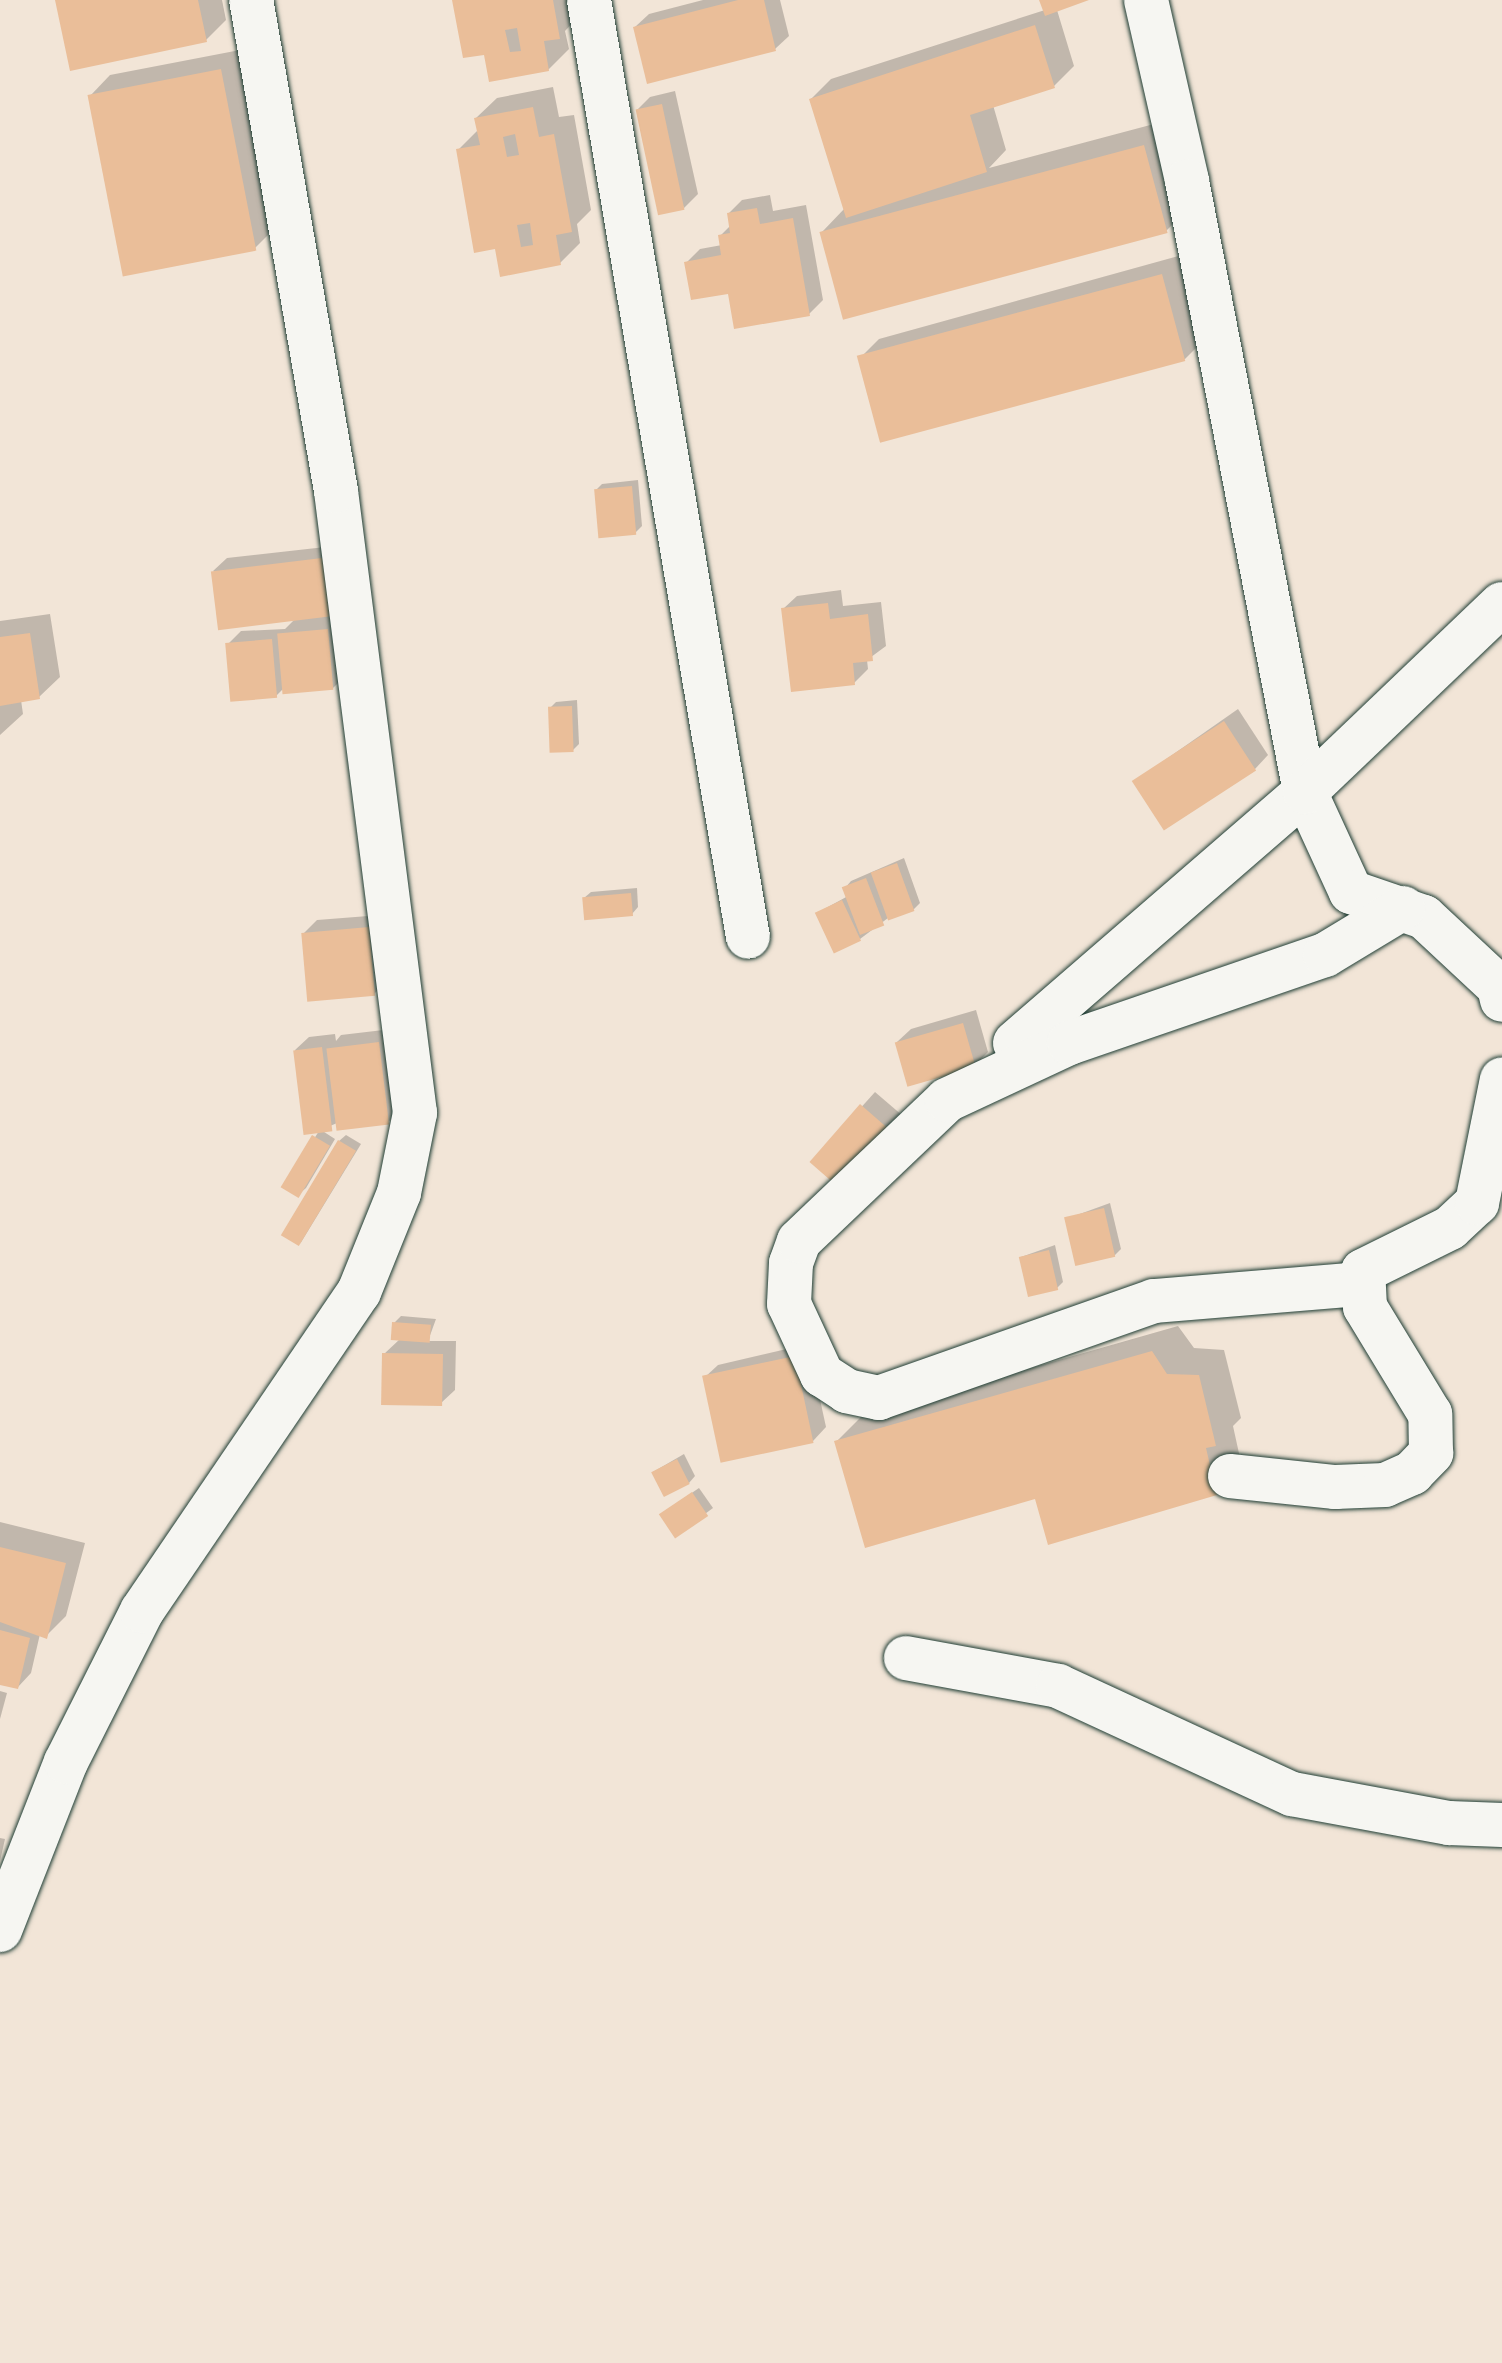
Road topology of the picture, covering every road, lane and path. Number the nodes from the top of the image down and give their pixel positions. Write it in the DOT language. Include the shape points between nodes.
graph roads {
  1 [pos="251,0"];
  2 [pos="589,0"];
  3 [pos="1146,0"];
  4 [pos="1502,604"];
  5 [pos="1305,792"];
  6 [pos="1403,908"];
  7 [pos="748,937"];
  8 [pos="1502,1000"];
  9 [pos="1015,1043"];
  10 [pos="1502,1079"];
  11 [pos="1490,1207"];
  12 [pos="1361,1284"];
  13 [pos="1230,1476"];
  14 [pos="906,1658"];
  15 [pos="1502,1825"];
  16 [pos="0,1930"];
  1 -- 16 [label="street" via="336,491 415,1113 399,1193 359,1292 142,1611 66,1762"];
  2 -- 7 [label="street"];
  3 -- 5 [label="street" via="1190,197"];
  4 -- 5 [label="street"];
  5 -- 6 [label="street" via="1351,892"];
  5 -- 9 [label="street"];
  6 -- 8 [label="street" via="1424,917 1467,956 1499,987"];
  6 -- 12 [label="street" via="1325,955 1069,1043 947,1100 799,1241 789,1304 822,1375 847,1391 879,1398 1154,1301"];
  10 -- 11 [label="street"];
  11 -- 12 [label="street" via="1363,1271"];
  12 -- 13 [label="street" via="1365,1307 1430,1414 1431,1453 1412,1473 1385,1485 1335,1487"];
  14 -- 15 [label="street" via="1058,1686 1292,1794 1449,1823"];
}
